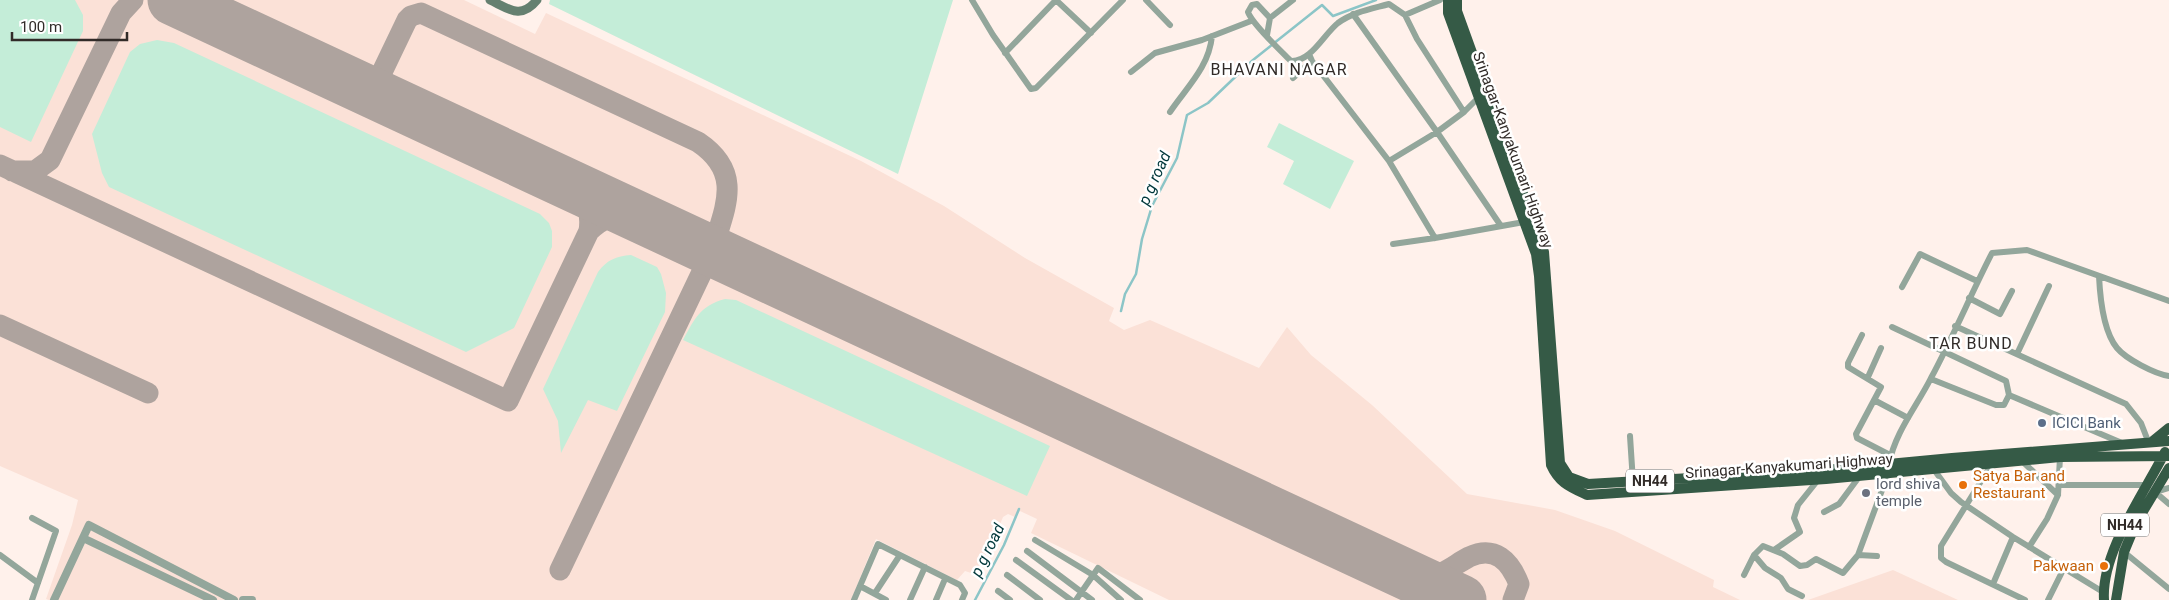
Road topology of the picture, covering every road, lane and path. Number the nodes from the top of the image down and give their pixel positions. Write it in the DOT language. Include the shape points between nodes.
graph roads {
  1 [pos="490,0"];
  2 [pos="537,0"];
  3 [pos="972,0"];
  4 [pos="1056,0"];
  5 [pos="1121,0"];
  6 [pos="1146,0"];
  7 [pos="1293,0"];
  8 [pos="1440,0"];
  9 [pos="1448,0"];
  10 [pos="1457,0"];
  11 [pos="1353,14"];
  12 [pos="1405,16"];
  13 [pos="1270,18"];
  14 [pos="1251,21"];
  15 [pos="1170,25"];
  16 [pos="1092,33"];
  17 [pos="1267,35"];
  18 [pos="1212,36"];
  19 [pos="1005,53"];
  20 [pos="1309,54"];
  21 [pos="1312,61"];
  22 [pos="1131,72"];
  23 [pos="1293,78"];
  24 [pos="1479,97"];
  25 [pos="1170,112"];
  26 [pos="1464,112"];
  27 [pos="1437,132"];
  28 [pos="1390,161"];
  29 [pos="1524,222"];
  30 [pos="1501,226"];
  31 [pos="1435,238"];
  32 [pos="1393,244"];
  33 [pos="2099,276"];
  34 [pos="1977,281"];
  35 [pos="1902,286"];
  36 [pos="2049,286"];
  37 [pos="2012,291"];
  38 [pos="1969,298"];
  39 [pos="2169,301"];
  40 [pos="1955,326"];
  41 [pos="1892,327"];
  42 [pos="1862,335"];
  43 [pos="1881,348"];
  44 [pos="1943,353"];
  45 [pos="2017,354"];
  46 [pos="2169,376"];
  47 [pos="1868,377"];
  48 [pos="1931,379"];
  49 [pos="2009,395"];
  50 [pos="1874,400"];
  51 [pos="1908,418"];
  52 [pos="2169,428"];
  53 [pos="1630,436"];
  54 [pos="2151,441"];
  55 [pos="2169,443"];
  56 [pos="2123,444"];
  57 [pos="2166,456"];
  58 [pos="2060,457"];
  59 [pos="2022,461"];
  60 [pos="1889,465"];
  61 [pos="1991,465"];
  62 [pos="2169,468"];
  63 [pos="1935,471"];
  64 [pos="1859,476"];
  65 [pos="1818,480"];
  66 [pos="1633,482"];
  67 [pos="2059,485"];
  68 [pos="2151,488"];
  69 [pos="2169,488"];
  70 [pos="2058,495"];
  71 [pos="2169,504"];
  72 [pos="1968,506"];
  73 [pos="1824,512"];
  74 [pos="32,518"];
  75 [pos="83,538"];
  76 [pos="2014,538"];
  77 [pos="1035,540"];
  78 [pos="2029,547"];
  79 [pos="1774,550"];
  80 [pos="1027,551"];
  81 [pos="2124,552"];
  82 [pos="900,554"];
  83 [pos="0,555"];
  84 [pos="1754,555"];
  85 [pos="1858,555"];
  86 [pos="1877,556"];
  87 [pos="1016,560"];
  88 [pos="925,568"];
  89 [pos="2064,568"];
  90 [pos="1007,575"];
  91 [pos="1093,575"];
  92 [pos="1744,575"];
  93 [pos="945,579"];
  94 [pos="38,583"];
  95 [pos="1993,584"];
  96 [pos="860,586"];
  97 [pos="2169,589"];
  98 [pos="1082,591"];
  99 [pos="998,592"];
  100 [pos="874,594"];
  101 [pos="1802,596"];
  102 [pos="2104,596"];
  103 [pos="32,600"];
  104 [pos="54,600"];
  105 [pos="213,600"];
  106 [pos="221,600"];
  107 [pos="226,600"];
  108 [pos="234,600"];
  109 [pos="243,600"];
  110 [pos="252,600"];
  111 [pos="854,600"];
  112 [pos="886,600"];
  113 [pos="910,600"];
  114 [pos="936,600"];
  115 [pos="962,600"];
  116 [pos="1010,600"];
  117 [pos="1040,600"];
  118 [pos="1071,600"];
  119 [pos="1076,600"];
  120 [pos="1092,600"];
  121 [pos="1121,600"];
  122 [pos="1140,600"];
  123 [pos="2025,600"];
  124 [pos="2048,600"];
  125 [pos="2116,600"];
  1 -- 2 [label="main road" via="521,12 528,11"];
  3 -- 19 [label="street"];
  4 -- 16 [label="street"];
  4 -- 19 [label="street"];
  5 -- 16 [label="street"];
  6 -- 15 [label="street"];
  7 -- 13 [label="street"];
  8 -- 12 [label="street"];
  9 -- 24 [label="highway, Srinagar-Kanyakumari Highway / NH44" via="1448,13"];
  10 -- 66 [label="highway, Srinagar-Kanyakumari Highway / NH44" via="1457,11 1544,252 1560,463 1569,476 1588,484"];
  11 -- 12 [label="street" via="1389,4"];
  11 -- 20 [label="street" via="1337,24"];
  11 -- 27 [label="street"];
  12 -- 26 [label="street"];
  13 -- 14 [label="street" via="1257,4 1252,5 1248,12"];
  13 -- 17 [label="street"];
  14 -- 17 [label="street"];
  14 -- 18 [label="street"];
  16 -- 19 [label="street" via="1036,88 1031,89"];
  17 -- 20 [label="street" via="1291,61"];
  18 -- 22 [label="street" via="1155,53"];
  18 -- 25 [label="street" via="1211,51 1203,68"];
  20 -- 21 [label="street"];
  21 -- 23 [label="street"];
  21 -- 28 [label="street"];
  24 -- 26 [label="street"];
  24 -- 29 [label="highway, Srinagar-Kanyakumari Highway / NH44"];
  26 -- 27 [label="street"];
  27 -- 28 [label="street"];
  27 -- 30 [label="street"];
  28 -- 31 [label="street"];
  29 -- 30 [label="street"];
  29 -- 65 [label="highway, Srinagar-Kanyakumari Highway / NH44" via="1536,254 1539,276 1551,465 1563,484 1587,495"];
  30 -- 31 [label="street"];
  31 -- 32 [label="street"];
  33 -- 34 [label="street" via="2027,250 1992,253"];
  33 -- 39 [label="street"];
  33 -- 46 [label="street" via="2102,312 2117,348 2142,366"];
  34 -- 35 [label="street" via="1920,254"];
  34 -- 38 [label="street"];
  36 -- 45 [label="street"];
  37 -- 38 [label="street" via="2000,314"];
  38 -- 40 [label="street"];
  40 -- 44 [label="street"];
  40 -- 45 [label="street"];
  41 -- 44 [label="street"];
  42 -- 47 [label="street" via="1848,367"];
  43 -- 47 [label="street"];
  44 -- 48 [label="street"];
  44 -- 49 [label="street" via="2006,381"];
  45 -- 54 [label="street" via="2126,404"];
  47 -- 50 [label="street" via="1881,387"];
  48 -- 49 [label="street" via="1996,405 2004,405"];
  48 -- 51 [label="street"];
  49 -- 56 [label="street"];
  50 -- 51 [label="street"];
  50 -- 60 [label="street" via="1856,434"];
  51 -- 60 [label="street"];
  52 -- 54 [label="highway"];
  53 -- 66 [label="street"];
  54 -- 55 [label="highway, Srinagar-Kanyakumari Highway / NH44"];
  54 -- 56 [label="highway, Srinagar-Kanyakumari Highway / NH44"];
  55 -- 57 [label="highway"];
  56 -- 60 [label="highway, Srinagar-Kanyakumari Highway / NH44"];
  57 -- 58 [label="highway, Srinagar-Kanyakumari Highway / NH44"];
  57 -- 68 [label="highway, NH44"];
  58 -- 59 [label="highway, Srinagar-Kanyakumari Highway / NH44"];
  58 -- 67 [label="street"];
  59 -- 61 [label="highway, Srinagar-Kanyakumari Highway / NH44"];
  59 -- 70 [label="street"];
  60 -- 63 [label="highway, Srinagar-Kanyakumari Highway / NH44"];
  60 -- 64 [label="highway, Srinagar-Kanyakumari Highway / NH44"];
  60 -- 66 [label="highway, Srinagar-Kanyakumari Highway / NH44"];
  60 -- 85 [label="street"];
  61 -- 63 [label="highway, Srinagar-Kanyakumari Highway / NH44"];
  61 -- 72 [label="street"];
  62 -- 68 [label="highway, NH44"];
  63 -- 72 [label="street" via="1951,494"];
  64 -- 65 [label="highway, Srinagar-Kanyakumari Highway / NH44"];
  64 -- 73 [label="street" via="1839,504"];
  65 -- 79 [label="street" via="1798,505 1794,518 1800,532"];
  67 -- 68 [label="street"];
  67 -- 70 [label="street"];
  68 -- 69 [label="street"];
  68 -- 71 [label="street"];
  68 -- 81 [label="highway, NH44"];
  68 -- 102 [label="highway, NH44" via="2118,540"];
  70 -- 78 [label="street"];
  72 -- 76 [label="street"];
  72 -- 95 [label="street" via="1941,546 1941,558"];
  74 -- 94 [label="street" via="56,531"];
  75 -- 104 [label="street"];
  75 -- 105 [label="street"];
  75 -- 108 [label="street" via="89,524"];
  76 -- 78 [label="street"];
  76 -- 95 [label="street"];
  77 -- 91 [label="street"];
  78 -- 89 [label="street"];
  79 -- 84 [label="street" via="1763,546"];
  79 -- 85 [label="street" via="1800,566 1816,559 1843,573"];
  80 -- 98 [label="street"];
  81 -- 97 [label="street"];
  81 -- 125 [label="highway, NH44"];
  82 -- 88 [label="street"];
  82 -- 96 [label="street" via="878,544"];
  82 -- 100 [label="street"];
  83 -- 94 [label="street"];
  84 -- 92 [label="street"];
  84 -- 101 [label="street" via="1765,568 1781,578 1788,589"];
  85 -- 86 [label="street"];
  87 -- 118 [label="street"];
  88 -- 93 [label="street"];
  88 -- 113 [label="street"];
  89 -- 102 [label="street"];
  89 -- 124 [label="street"];
  90 -- 117 [label="street"];
  91 -- 98 [label="street"];
  91 -- 121 [label="street"];
  91 -- 122 [label="street" via="1098,568"];
  93 -- 114 [label="street"];
  93 -- 115 [label="street" via="960,585 965,593"];
  94 -- 103 [label="street"];
  95 -- 123 [label="street"];
  96 -- 100 [label="street"];
  96 -- 111 [label="street"];
  98 -- 119 [label="street"];
  98 -- 120 [label="street"];
  99 -- 116 [label="street"];
  100 -- 112 [label="street"];
  106 -- 107 [label="street"];
  109 -- 110 [label="street"];
}
